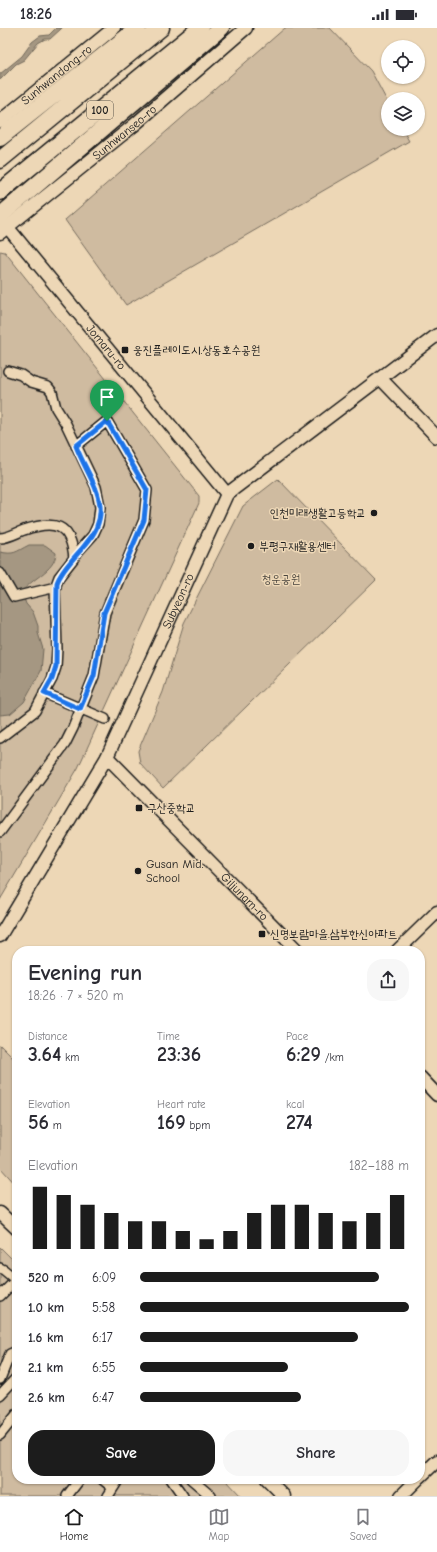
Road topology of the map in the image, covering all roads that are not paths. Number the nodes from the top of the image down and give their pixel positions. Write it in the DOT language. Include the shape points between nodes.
graph roads {
  1 [pos="114,28"];
  2 [pos="138,28"];
  3 [pos="161,28"];
  4 [pos="200,28"];
  5 [pos="221,28"];
  6 [pos="246,28"];
  7 [pos="0,122"];
  8 [pos="0,138"];
  9 [pos="0,160"];
  10 [pos="0,192"];
  11 [pos="2,223"];
  12 [pos="437,335"];
  13 [pos="8,370"];
  14 [pos="381,379"];
  15 [pos="437,437"];
  16 [pos="76,446"];
  17 [pos="227,494"];
  18 [pos="0,538"];
  19 [pos="74,556"];
  20 [pos="0,573"];
  21 [pos="56,587"];
  22 [pos="44,693"];
  23 [pos="80,709"];
  24 [pos="105,719"];
  25 [pos="0,738"];
  26 [pos="107,757"];
  27 [pos="0,832"];
  28 [pos="437,912"];
  29 [pos="0,936"];
  30 [pos="293,946"];
  31 [pos="402,946"];
  32 [pos="425,1082"];
  33 [pos="437,1095"];
  34 [pos="0,1213"];
  35 [pos="12,1224"];
  36 [pos="0,1268"];
  37 [pos="12,1277"];
  38 [pos="12,1285"];
  39 [pos="0,1296"];
  40 [pos="12,1353"];
  41 [pos="0,1379"];
  42 [pos="12,1383"];
  43 [pos="0,1394"];
  44 [pos="12,1420"];
  45 [pos="0,1435"];
  46 [pos="437,1461"];
  47 [pos="425,1472"];
  48 [pos="76,1484"];
  49 [pos="175,1484"];
  50 [pos="197,1484"];
  51 [pos="272,1484"];
  52 [pos="413,1484"];
  53 [pos="67,1496"];
  54 [pos="183,1496"];
  55 [pos="210,1496"];
  56 [pos="284,1496"];
  57 [pos="400,1496"];
  1 -- 7 [label="street, Sunhwandong-ro"];
  2 -- 8 [label="highway"];
  3 -- 9 [label="highway, 100"];
  4 -- 10 [label="highway, 100"];
  5 -- 11 [label="highway"];
  6 -- 11 [label="street, Sunhwanseo-ro" via="133,126"];
  11 -- 17 [label="street, Jomaru-ro"];
  12 -- 14 [label="street, Subyeon-ro"];
  13 -- 16 [label="street" via="48,387"];
  14 -- 15 [label="street"];
  14 -- 17 [label="street, Subyeon-ro"];
  16 -- 19 [label="street" via="96,487 100,507 98,524 93,535"];
  16 -- 23 [label="street" via="107,421 147,490 144,520 104,613 94,676"];
  17 -- 26 [label="street, Subyeon-ro"];
  18 -- 19 [label="street" via="53,524 60,526 68,536"];
  19 -- 21 [label="street" via="59,577"];
  20 -- 21 [label="street" via="14,597"];
  21 -- 22 [label="street" via="56,666"];
  22 -- 23 [label="street"];
  22 -- 25 [label="street" via="30,715"];
  23 -- 24 [label="street"];
  23 -- 27 [label="street" via="65,744"];
  26 -- 29 [label="street, Subyeon-ro"];
  26 -- 30 [label="street, Giljunam-ro"];
  28 -- 31 [label="street"];
  32 -- 33 [label="street"];
  34 -- 35 [label="street"];
  36 -- 37 [label="street"];
  38 -- 39 [label="street"];
  40 -- 41 [label="street"];
  42 -- 43 [label="street"];
  44 -- 45 [label="street"];
  46 -- 47 [label="street"];
  48 -- 53 [label="street"];
  49 -- 54 [label="street"];
  50 -- 55 [label="street"];
  51 -- 56 [label="street"];
  52 -- 57 [label="street"];
}
